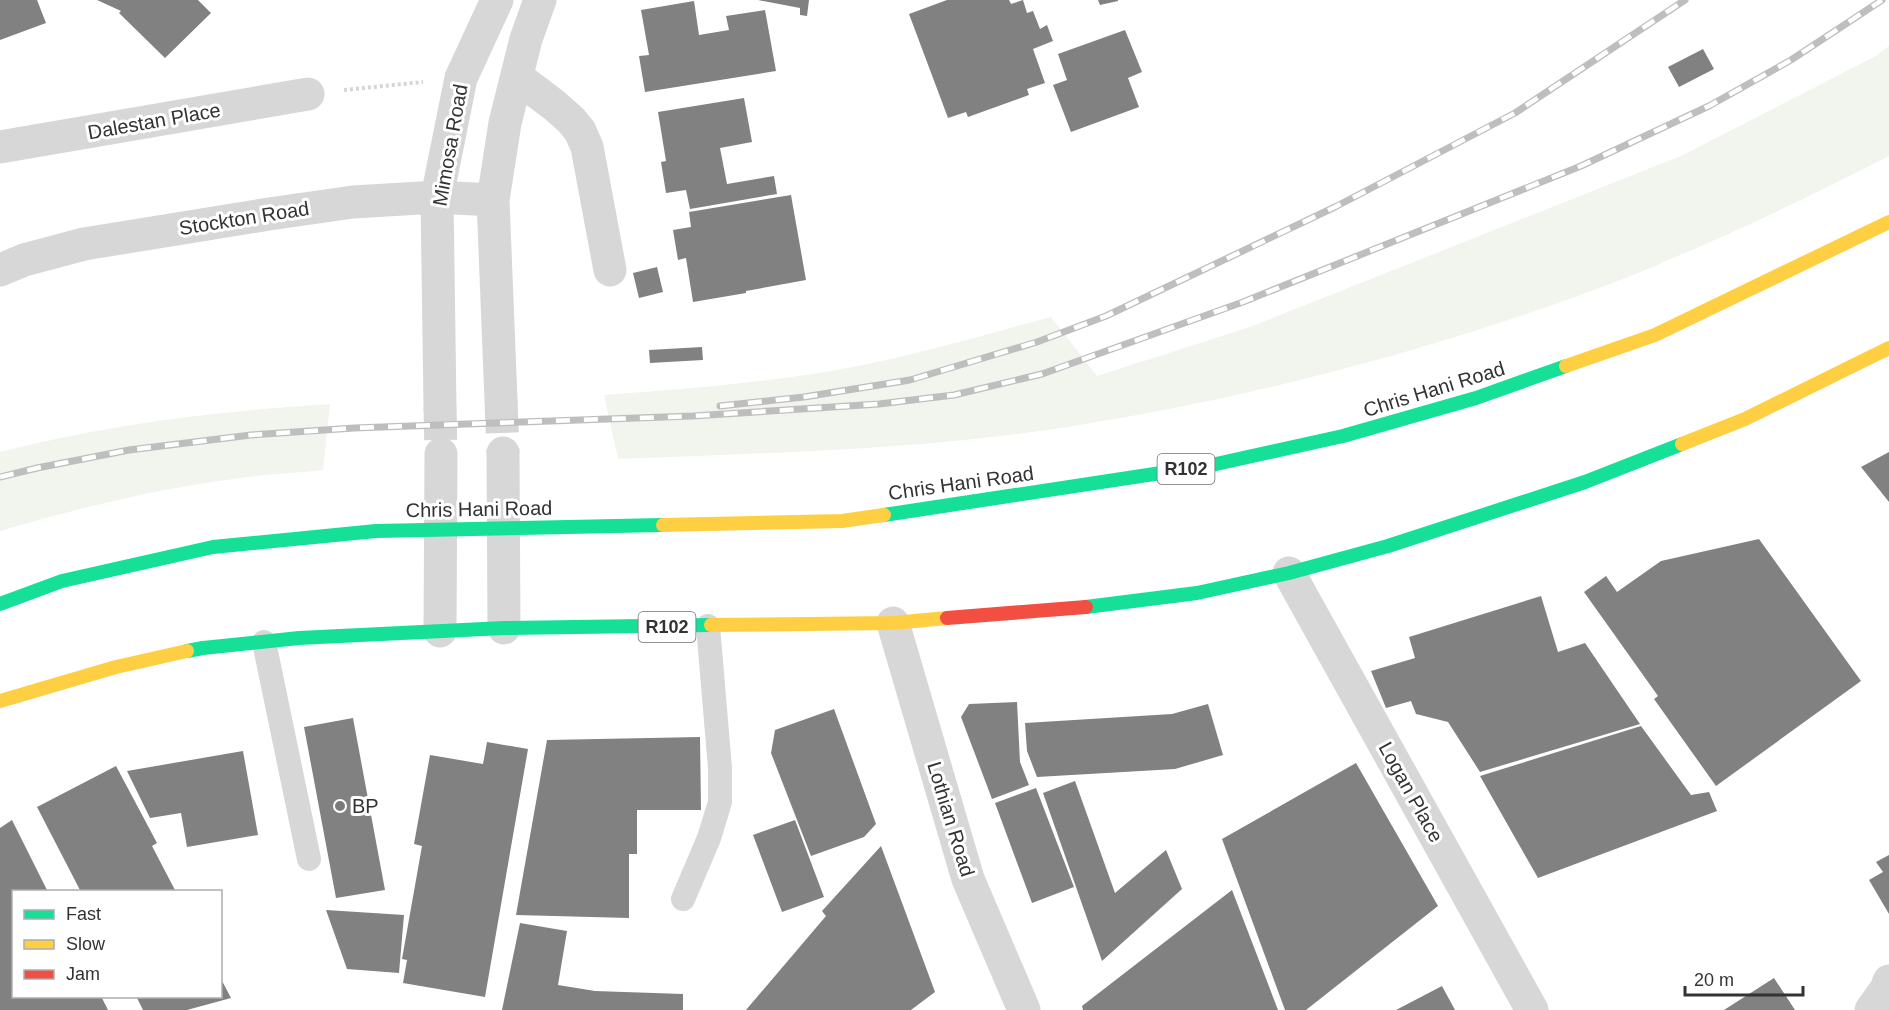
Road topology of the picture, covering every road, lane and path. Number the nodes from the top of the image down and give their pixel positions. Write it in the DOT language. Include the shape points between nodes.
graph roads {
  1 [pos="497,0"];
  2 [pos="540,0"];
  3 [pos="517,77"];
  4 [pos="461,78"];
  5 [pos="308,94"];
  6 [pos="0,147"];
  7 [pos="437,196"];
  8 [pos="493,200"];
  9 [pos="1889,222"];
  10 [pos="0,270"];
  11 [pos="610,270"];
  12 [pos="1889,348"];
  13 [pos="501,400"];
  14 [pos="440,407"];
  15 [pos="503,453"];
  16 [pos="441,454"];
  17 [pos="441,528"];
  18 [pos="505,528"];
  19 [pos="1289,573"];
  20 [pos="0,604"];
  21 [pos="893,623"];
  22 [pos="708,626"];
  23 [pos="504,628"];
  24 [pos="440,632"];
  25 [pos="264,642"];
  26 [pos="0,701"];
  27 [pos="309,860"];
  28 [pos="683,899"];
  29 [pos="1889,981"];
  30 [pos="1024,1010"];
  31 [pos="1532,1010"];
  32 [pos="1871,1010"];
  1 -- 4 [label="street, Mimosa Road"];
  2 -- 3 [label="street"];
  3 -- 8 [label="street"];
  3 -- 11 [label="street" via="580,131 587,147"];
  4 -- 5 [label="path"];
  4 -- 7 [label="street, Mimosa Road"];
  5 -- 6 [label="street, Dalestan Place"];
  7 -- 8 [label="street, Stockton Road"];
  7 -- 10 [label="street, Stockton Road" via="353,202 178,228 84,244"];
  7 -- 14 [label="street, Mimosa Road"];
  8 -- 13 [label="street"];
  9 -- 18 [label="main road, Chris Hani Road / R102" via="1655,335 1476,398 1342,436 1207,466 842,521"];
  12 -- 19 [label="main road, R102" via="1745,419 1585,482 1389,546"];
  15 -- 18 [label="street"];
  16 -- 17 [label="street"];
  17 -- 18 [label="main road, Chris Hani Road / R102"];
  17 -- 20 [label="main road, Chris Hani Road / R102" via="213,547 62,581"];
  17 -- 24 [label="street"];
  18 -- 23 [label="street"];
  19 -- 21 [label="main road, R102" via="1185,594"];
  19 -- 31 [label="street, Logan Place"];
  21 -- 22 [label="main road, R102"];
  21 -- 30 [label="street, Lothian Road" via="968,879"];
  22 -- 23 [label="main road, R102"];
  22 -- 28 [label="lane" via="720,802"];
  23 -- 24 [label="main road, R102"];
  24 -- 25 [label="main road, R102"];
  25 -- 26 [label="main road, R102" via="203,648 116,667"];
  25 -- 27 [label="lane"];
  29 -- 32 [label="street"];
}
